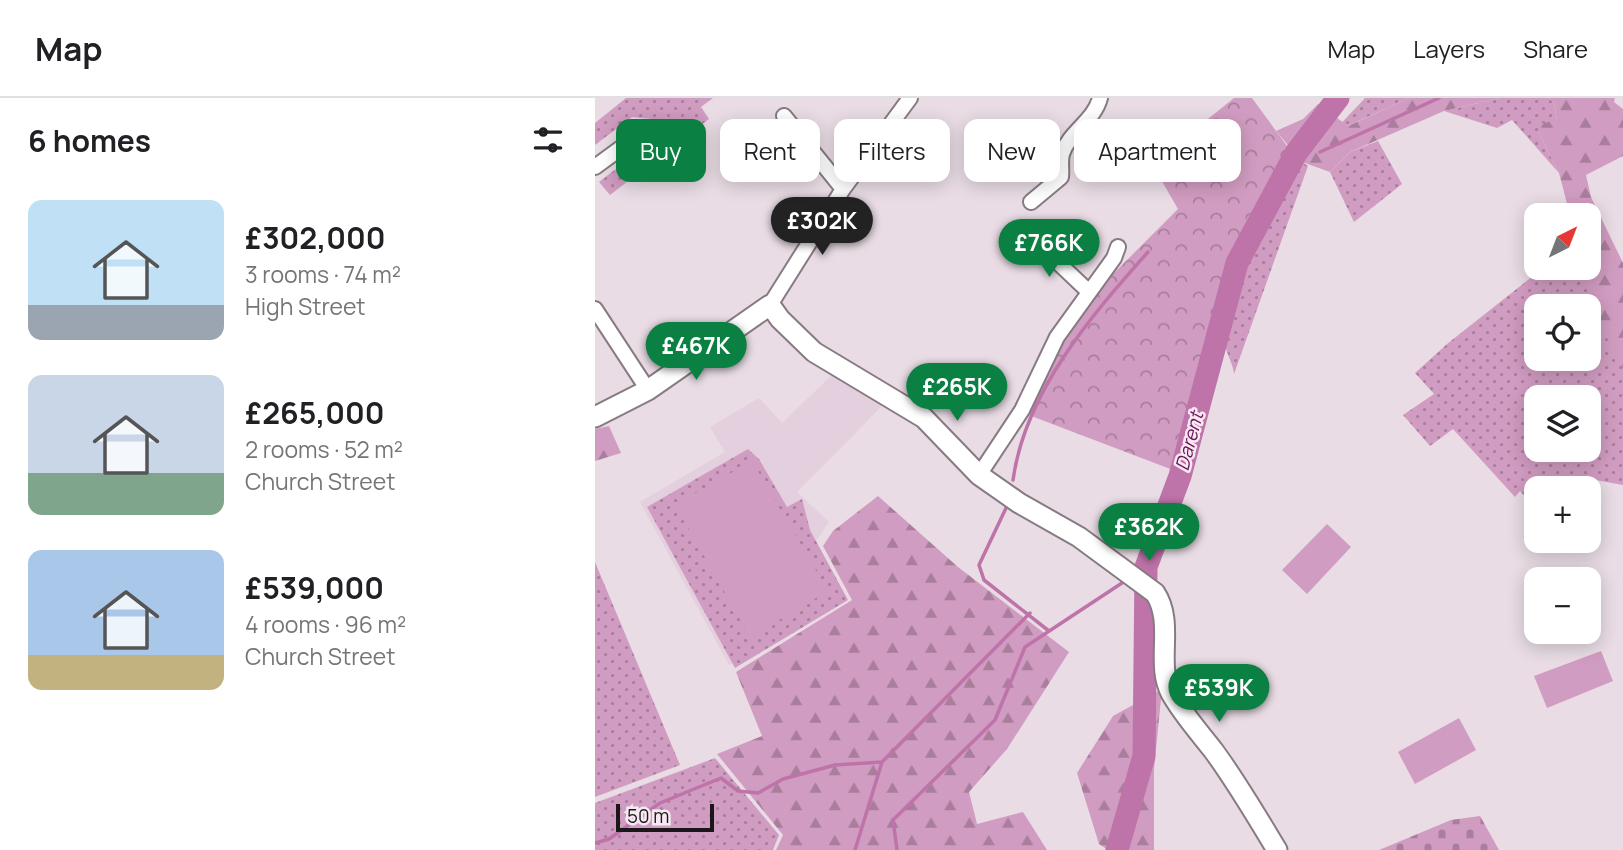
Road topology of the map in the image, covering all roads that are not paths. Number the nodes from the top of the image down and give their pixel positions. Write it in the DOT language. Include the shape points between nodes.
graph roads {
  1 [pos="910,98"];
  2 [pos="1100,98"];
  3 [pos="784,116"];
  4 [pos="616,152"];
  5 [pos="595,167"];
  6 [pos="842,189"];
  7 [pos="1031,202"];
  8 [pos="1014,243"];
  9 [pos="1118,247"];
  10 [pos="1088,291"];
  11 [pos="770,305"];
  12 [pos="595,309"];
  13 [pos="648,390"];
  14 [pos="595,417"];
  15 [pos="979,475"];
  16 [pos="1277,850"];
  1 -- 6 [label="street"];
  2 -- 7 [label="street" via="1061,157 1061,177"];
  3 -- 6 [label="street"];
  4 -- 5 [label="street"];
  6 -- 11 [label="street"];
  8 -- 10 [label="street" via="1029,235"];
  9 -- 10 [label="street"];
  10 -- 15 [label="street" via="1057,337 1022,410"];
  11 -- 13 [label="street"];
  11 -- 15 [label="street" via="814,352 924,418"];
  12 -- 13 [label="street"];
  13 -- 14 [label="street"];
  15 -- 16 [label="street" via="1079,537 1155,593 1167,638 1170,692 1215,752"];
}
